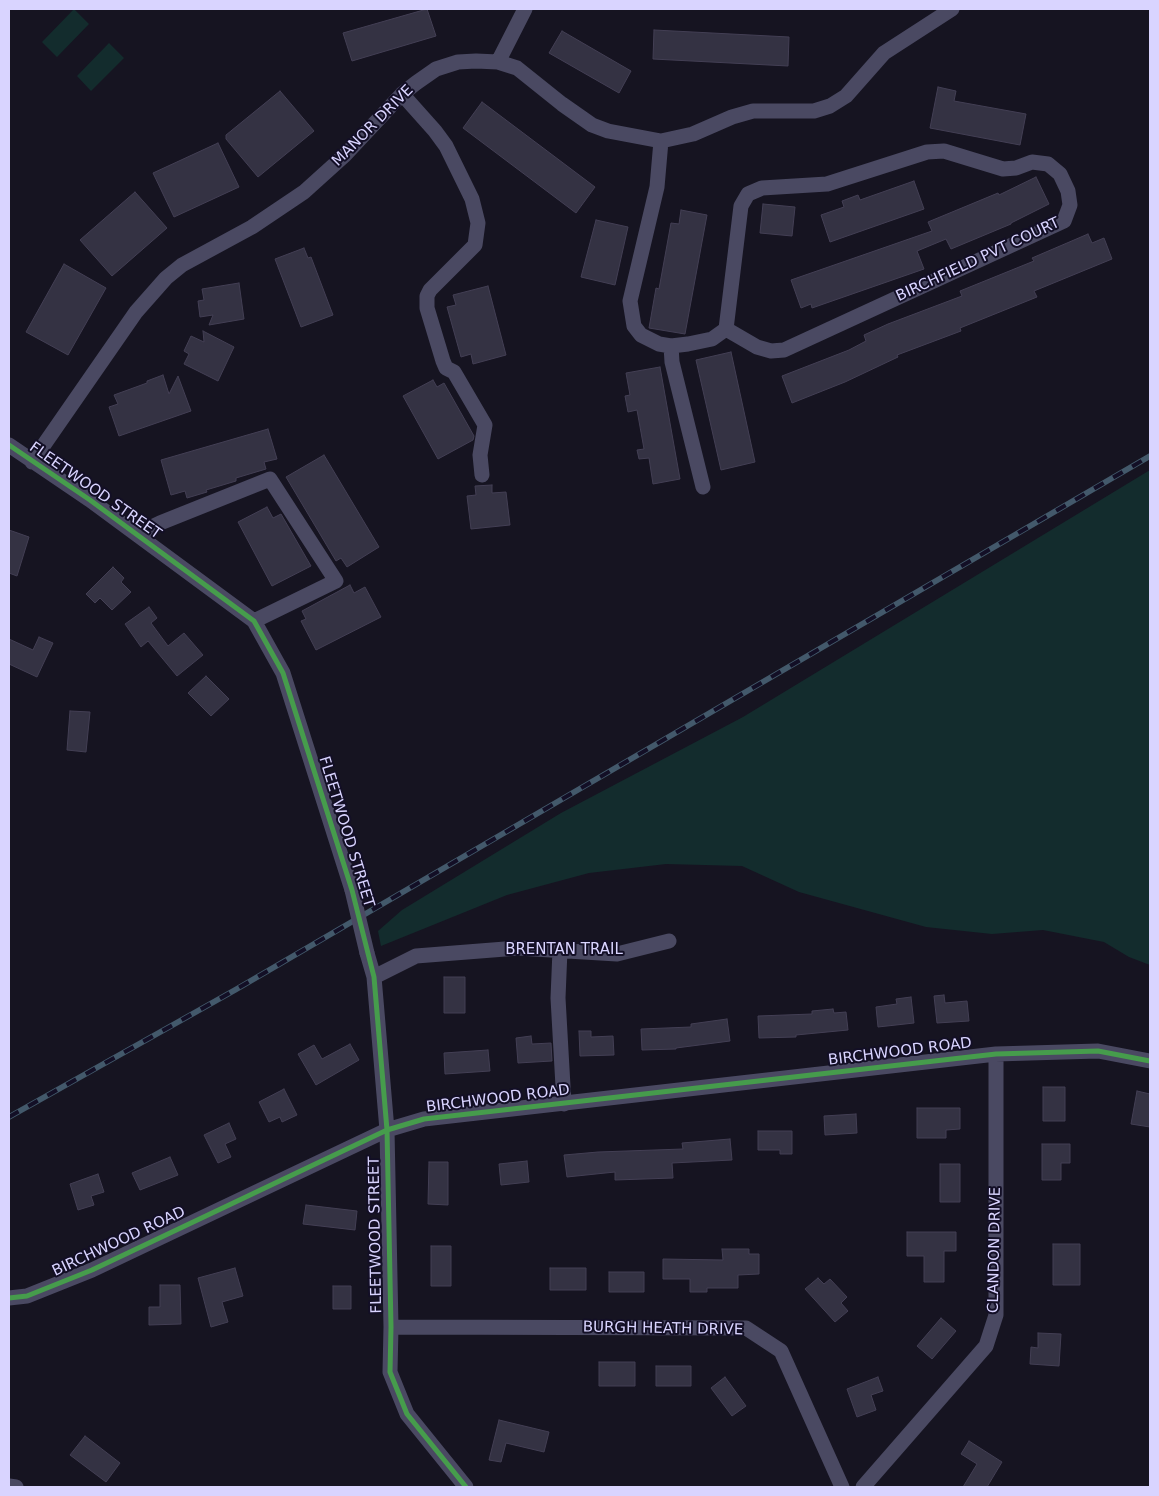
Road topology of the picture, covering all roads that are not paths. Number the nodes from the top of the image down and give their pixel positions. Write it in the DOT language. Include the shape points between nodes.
graph roads {
  1 [pos="525,9"];
  2 [pos="952,9"];
  3 [pos="498,62"];
  4 [pos="402,94"];
  5 [pos="661,141"];
  6 [pos="726,329"];
  7 [pos="671,346"];
  8 [pos="9,445"];
  9 [pos="32,462"];
  10 [pos="482,475"];
  11 [pos="702,487"];
  12 [pos="137,534"];
  13 [pos="254,622"];
  14 [pos="669,941"];
  15 [pos="560,950"];
  16 [pos="374,977"];
  17 [pos="996,1054"];
  18 [pos="1150,1062"];
  19 [pos="564,1104"];
  20 [pos="387,1130"];
  21 [pos="9,1298"];
  22 [pos="391,1327"];
  23 [pos="9,1486"];
  24 [pos="16,1487"];
  25 [pos="466,1487"];
  26 [pos="842,1487"];
  27 [pos="862,1487"];
  1 -- 3 [label="street"];
  2 -- 5 [label="street, MANOR DRIVE" via="884,53 846,96 830,106 814,112 752,112 693,134"];
  3 -- 4 [label="street, MANOR DRIVE" via="458,62 436,70"];
  3 -- 5 [label="street, MANOR DRIVE" via="517,68 592,125 608,132"];
  4 -- 9 [label="street, MANOR DRIVE" via="345,155 304,192 182,265 166,278 136,312"];
  4 -- 10 [label="street" via="446,146 472,198 478,223 475,245 430,290 427,308 446,368 454,372 485,425 480,455"];
  5 -- 7 [label="street" via="657,186 630,301 634,326 641,335"];
  6 -- 6 [label="street, BIRCHFIELD PVT COURT" via="741,206 748,194 762,188 827,184 927,152 944,151 1003,169 1032,162 1048,164 1060,174 1068,191 1070,205 1064,221 784,350 771,351 757,346"];
  6 -- 7 [label="street" via="712,339"];
  7 -- 11 [label="street"];
  8 -- 9 [label="street, FLEETWOOD STREET"];
  9 -- 12 [label="street, FLEETWOOD STREET"];
  12 -- 13 [label="street, FLEETWOOD STREET"];
  12 -- 13 [label="street" via="270,480 336,582"];
  13 -- 16 [label="street, FLEETWOOD STREET, bridge" via="283,673 352,890"];
  14 -- 15 [label="street, BRENTAN TRAIL" via="618,954"];
  15 -- 16 [label="street, BRENTAN TRAIL" via="518,948 416,956"];
  15 -- 19 [label="street" via="558,998"];
  16 -- 20 [label="street, FLEETWOOD STREET"];
  17 -- 18 [label="street" via="1098,1051"];
  17 -- 19 [label="street, BIRCHWOOD ROAD"];
  17 -- 27 [label="street, CLANDON DRIVE" via="996,1315 986,1346"];
  19 -- 20 [label="street, BIRCHWOOD ROAD" via="424,1119"];
  20 -- 21 [label="street, BIRCHWOOD ROAD" via="92,1270 27,1296"];
  20 -- 22 [label="street, FLEETWOOD STREET"];
  22 -- 25 [label="street, FLEETWOOD STREET" via="390,1372 406,1414"];
  22 -- 26 [label="street, BURGH HEATH DRIVE" via="746,1328 781,1351"];
  23 -- 24 [label="street"];
}
